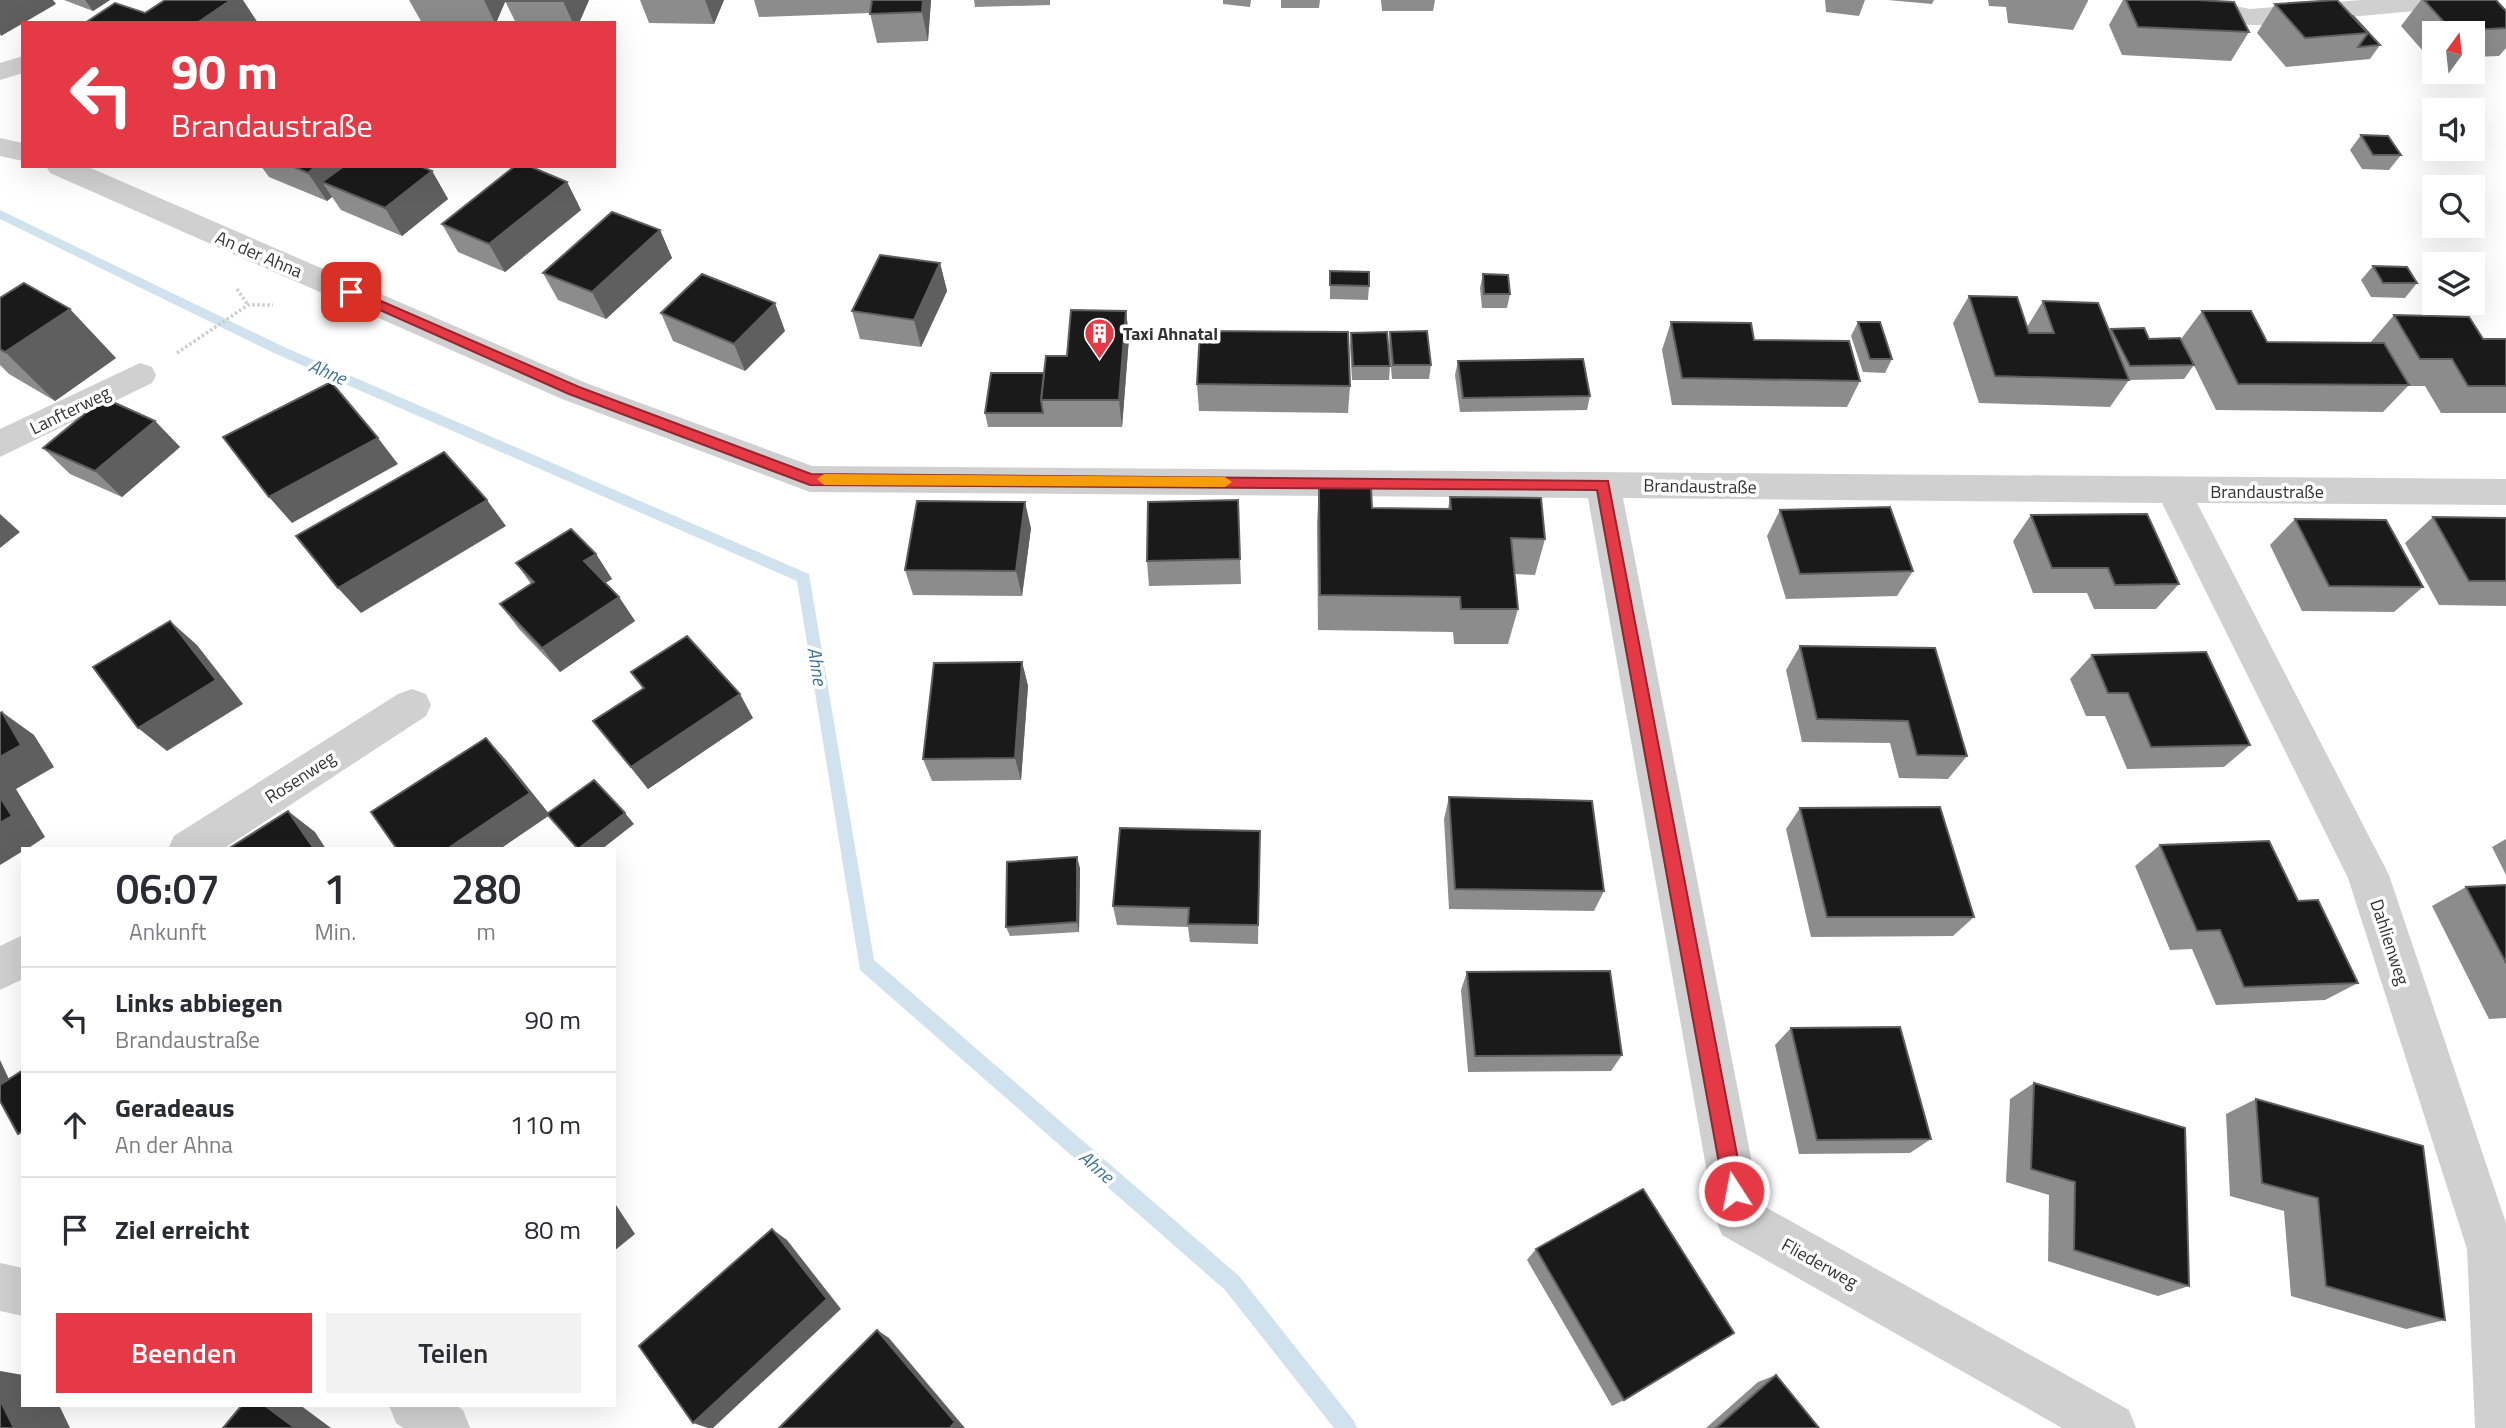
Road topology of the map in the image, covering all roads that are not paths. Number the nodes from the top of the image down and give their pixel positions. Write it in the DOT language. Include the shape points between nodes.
graph roads {
  1 [pos="2168,0"];
  2 [pos="2447,0"];
  3 [pos="21,65"];
  4 [pos="0,72"];
  5 [pos="0,147"];
  6 [pos="21,152"];
  7 [pos="65,168"];
  8 [pos="140,375"];
  9 [pos="0,444"];
  10 [pos="810,479"];
  11 [pos="1603,485"];
  12 [pos="2173,490"];
  13 [pos="2506,492"];
  14 [pos="412,705"];
  15 [pos="191,847"];
  16 [pos="21,956"];
  17 [pos="0,970"];
  18 [pos="2499,1249"];
  19 [pos="0,1287"];
  20 [pos="21,1292"];
  21 [pos="417,1407"];
  22 [pos="445,1428"];
  23 [pos="2111,1428"];
  24 [pos="2500,1428"];
  1 -- 2 [label="street" via="2263,17"];
  3 -- 4 [label="street"];
  5 -- 6 [label="street"];
  7 -- 10 [label="street, An der Ahna" via="574,391"];
  8 -- 9 [label="street, Lanfterweg"];
  10 -- 11 [label="street, Brandaustraße"];
  11 -- 12 [label="street, Brandaustraße"];
  11 -- 23 [label="street, Fliederweg" via="1739,1218"];
  12 -- 13 [label="street, Brandaustraße"];
  12 -- 18 [label="street, Dahlienweg" via="2368,875"];
  14 -- 15 [label="street, Rosenweg"];
  16 -- 17 [label="street"];
  18 -- 24 [label="street, Dahlienweg"];
  19 -- 20 [label="street"];
  21 -- 22 [label="street"];
}
